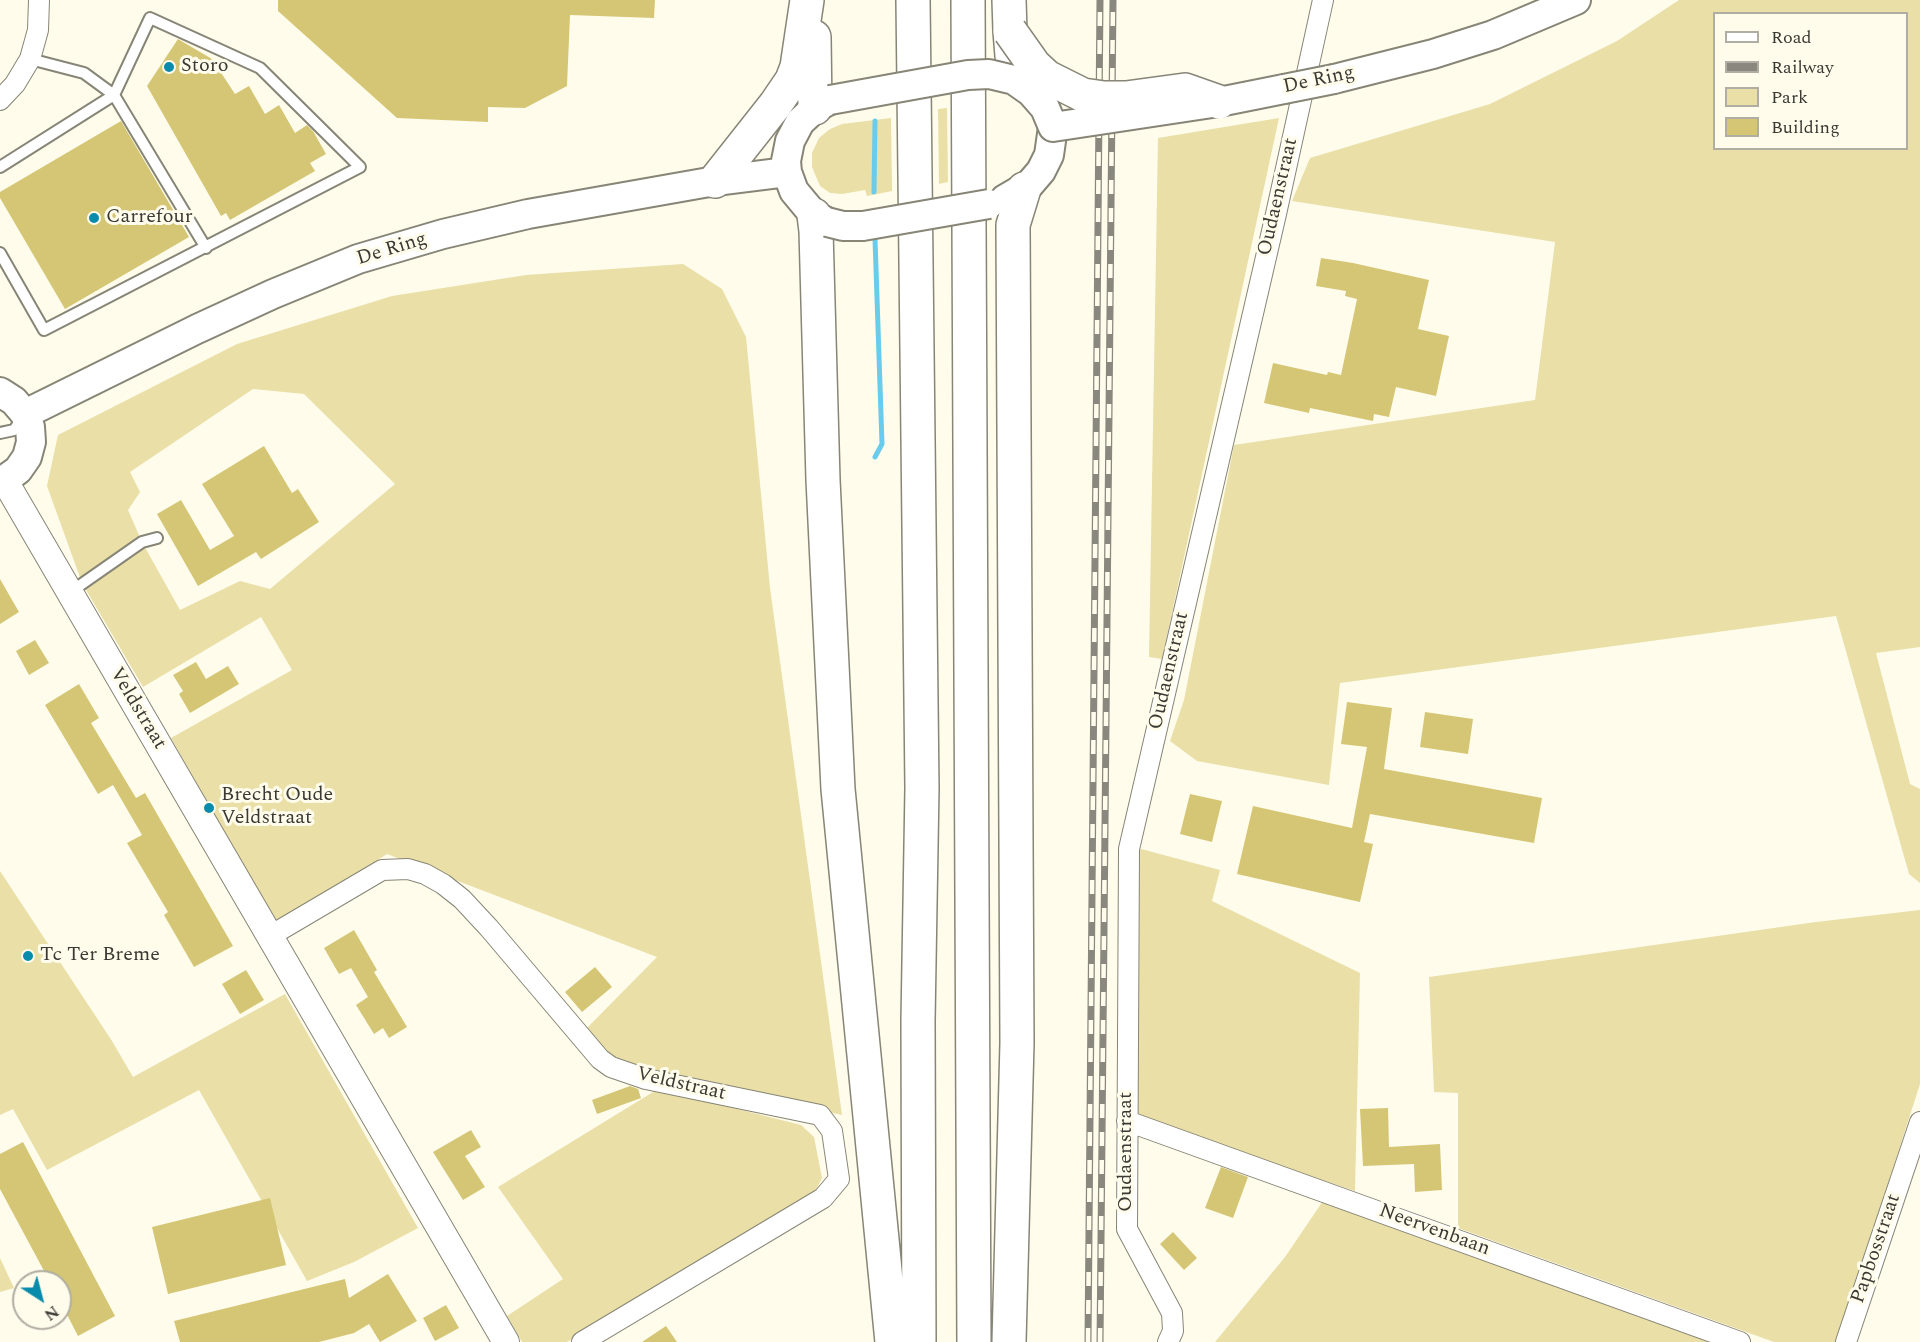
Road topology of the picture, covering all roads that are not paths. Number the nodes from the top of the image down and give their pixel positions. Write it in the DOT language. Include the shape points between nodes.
graph roads {
  1 [pos="39,0"];
  2 [pos="808,0"];
  3 [pos="913,0"];
  4 [pos="968,0"];
  5 [pos="1323,0"];
  6 [pos="1576,0"];
  7 [pos="1010,16"];
  8 [pos="30,59"];
  9 [pos="114,95"];
  10 [pos="0,100"];
  11 [pos="1219,102"];
  12 [pos="823,104"];
  13 [pos="1047,115"];
  14 [pos="0,167"];
  15 [pos="787,172"];
  16 [pos="715,181"];
  17 [pos="1023,189"];
  18 [pos="820,219"];
  19 [pos="206,248"];
  20 [pos="0,254"];
  21 [pos="0,392"];
  22 [pos="25,414"];
  23 [pos="0,433"];
  24 [pos="3,482"];
  25 [pos="157,538"];
  26 [pos="68,593"];
  27 [pos="270,936"];
  28 [pos="1127,1121"];
  29 [pos="1920,1122"];
  30 [pos="506,1342"];
  31 [pos="582,1342"];
  32 [pos="892,1342"];
  33 [pos="919,1342"];
  34 [pos="974,1342"];
  35 [pos="1009,1342"];
  36 [pos="1168,1342"];
  37 [pos="1740,1342"];
  38 [pos="1846,1342"];
  1 -- 8 [label="street" via="38,30"];
  2 -- 12 [label="highway"];
  2 -- 16 [label="highway" via="792,80"];
  3 -- 33 [label="highway" via="922,788"];
  4 -- 34 [label="highway"];
  5 -- 28 [label="street, Oudaenstraat" via="1129,849"];
  6 -- 11 [label="main road, De Ring, bridge" via="1493,35 1432,54"];
  7 -- 11 [label="highway, bridge" via="1034,65 1047,77 1083,95 1126,98 1185,90"];
  7 -- 13 [label="highway, bridge" via="1012,56"];
  8 -- 9 [label="lane" via="84,73"];
  8 -- 10 [label="street"];
  9 -- 14 [label="lane"];
  9 -- 19 [label="lane"];
  9 -- 19 [label="lane" via="150,18 260,68 360,167"];
  11 -- 13 [label="main road, De Ring, bridge"];
  12 -- 13 [label="main road, bridge" via="989,74 1014,80"];
  12 -- 15 [label="main road" via="794,131 787,151"];
  13 -- 17 [label="main road" via="1051,146 1046,164"];
  15 -- 16 [label="main road, De Ring"];
  15 -- 18 [label="main road" via="794,191"];
  16 -- 22 [label="main road, De Ring" via="528,213 358,259 197,329"];
  17 -- 18 [label="main road, bridge" via="989,204 863,226 843,226"];
  17 -- 35 [label="highway" via="1013,225 1017,1043"];
  18 -- 32 [label="highway" via="816,231 823,480 838,789"];
  19 -- 20 [label="lane" via="44,330"];
  21 -- 22 [label="main road"];
  22 -- 23 [label="lane" via="14,430"];
  22 -- 24 [label="main road" via="31,442 27,457"];
  24 -- 26 [label="street, Veldstraat"];
  25 -- 26 [label="lane" via="142,542"];
  26 -- 27 [label="street, Veldstraat"];
  27 -- 30 [label="street, Veldstraat"];
  27 -- 31 [label="street, Veldstraat" via="382,870 408,869 426,874 462,899 611,1067 646,1079 820,1115 832,1131 839,1179 823,1198"];
  28 -- 36 [label="street, Oudaenstraat" via="1127,1229 1172,1313 1173,1331"];
  28 -- 37 [label="street, Neervenbaan"];
  29 -- 38 [label="street, Papbosstraat"];
}
